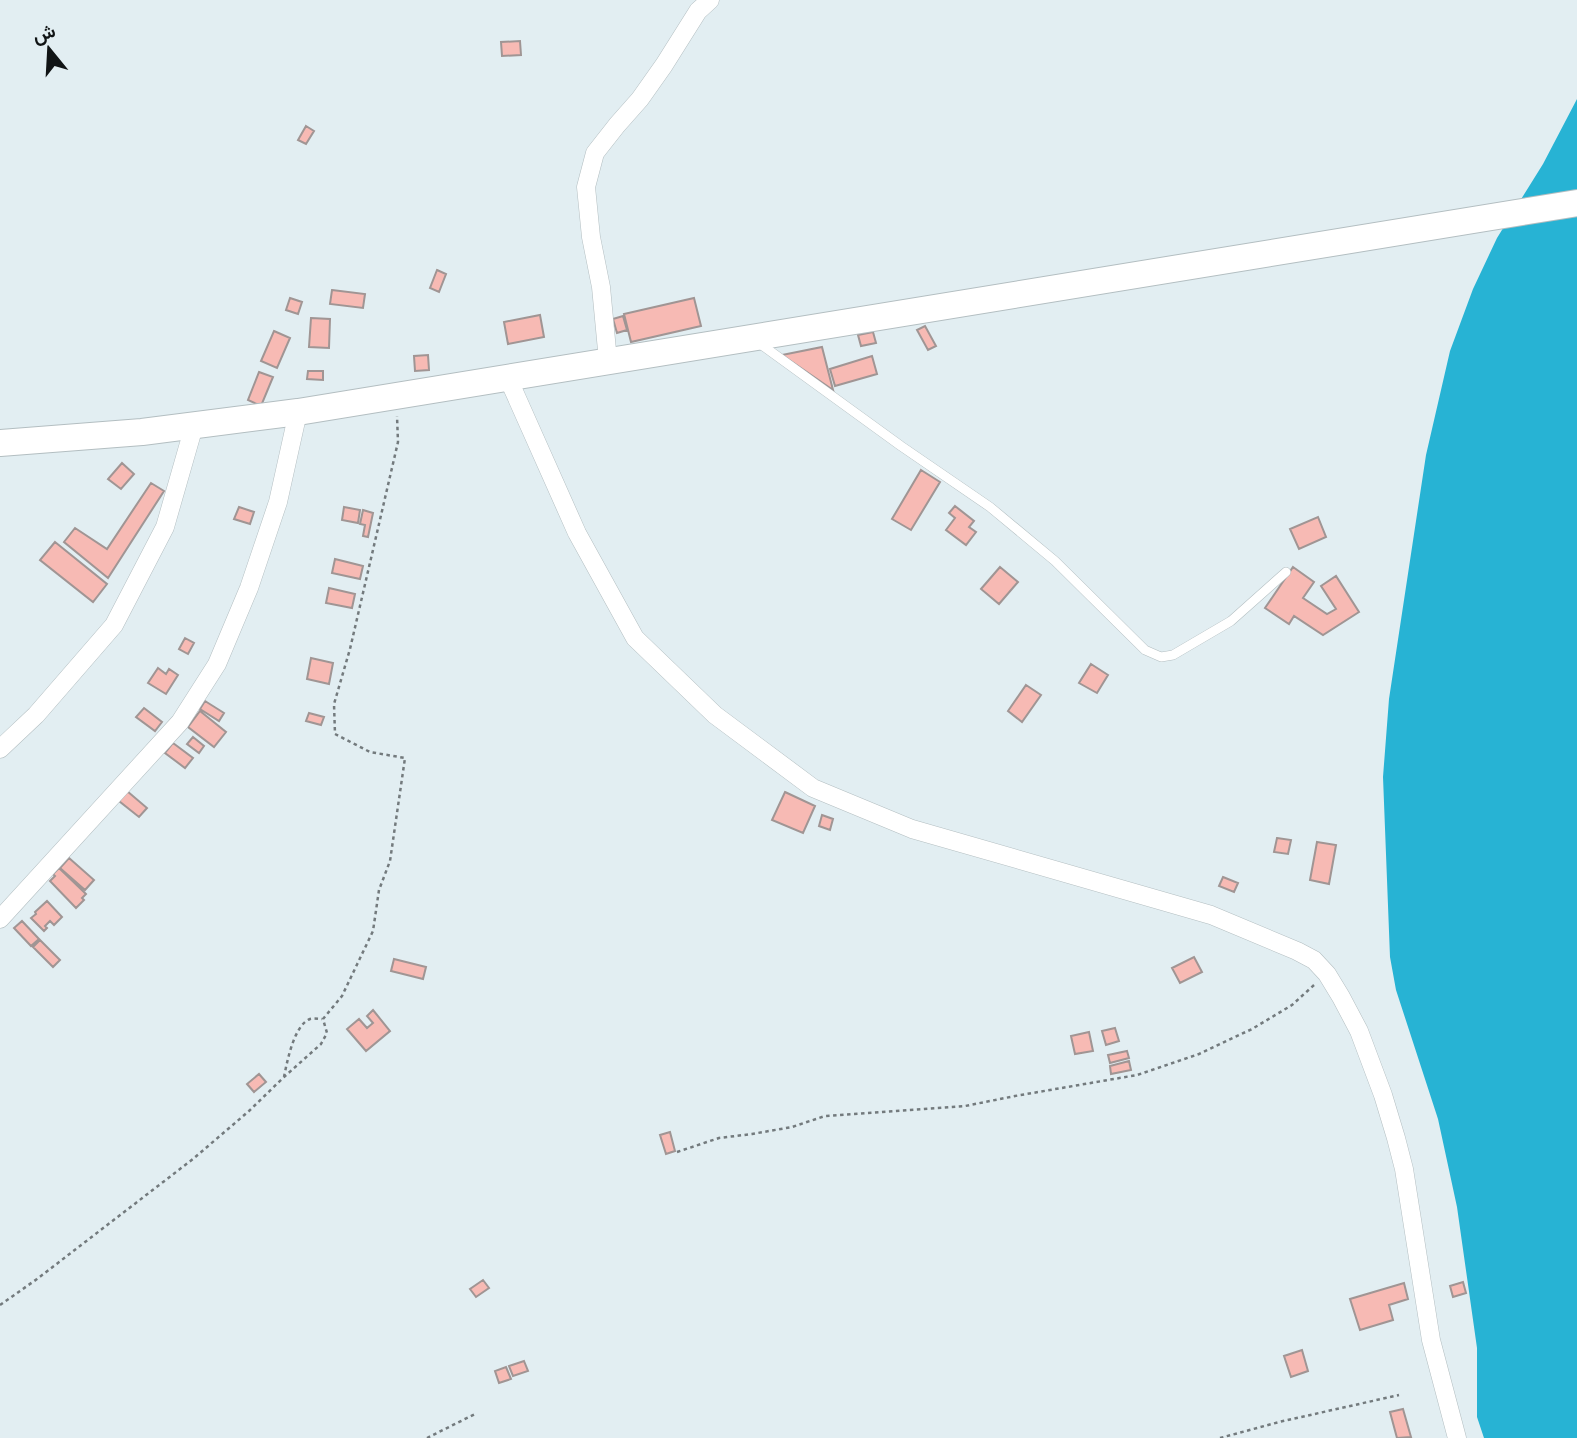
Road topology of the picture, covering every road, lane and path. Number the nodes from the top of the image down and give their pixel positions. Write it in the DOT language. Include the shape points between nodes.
graph roads {
  1 [pos="710,0"];
  2 [pos="1577,203"];
  3 [pos="752,338"];
  4 [pos="608,361"];
  5 [pos="508,378"];
  6 [pos="395,396"];
  7 [pos="298,412"];
  8 [pos="194,426"];
  9 [pos="0,443"];
  10 [pos="1286,572"];
  11 [pos="0,749"];
  12 [pos="0,919"];
  13 [pos="1327,974"];
  14 [pos="323,1019"];
  15 [pos="284,1077"];
  16 [pos="677,1152"];
  17 [pos="0,1305"];
  18 [pos="1399,1395"];
  19 [pos="475,1414"];
  20 [pos="427,1438"];
  21 [pos="1220,1438"];
  22 [pos="1457,1438"];
  1 -- 4 [label="street" via="640,99 595,153 586,187"];
  2 -- 3 [label="main road"];
  3 -- 4 [label="main road"];
  3 -- 10 [label="lane" via="990,507 1055,561 1152,654 1173,655 1231,621"];
  4 -- 5 [label="main road"];
  5 -- 6 [label="main road"];
  5 -- 13 [label="street" via="576,533 635,638 715,715 813,788 912,829 1211,915 1297,951"];
  6 -- 7 [label="main road"];
  6 -- 14 [label="path" via="398,442 334,704 335,734 370,752 405,758 390,861 379,890 373,931 342,996"];
  7 -- 8 [label="main road"];
  7 -- 12 [label="street" via="278,502 218,664 180,722"];
  8 -- 9 [label="main road"];
  8 -- 11 [label="street" via="165,527 114,625"];
  13 -- 16 [label="path" via="1292,1006 1252,1029 1199,1054 1137,1075 965,1106 825,1116 792,1127 719,1138"];
  13 -- 22 [label="street" via="1359,1031 1396,1138 1432,1340"];
  14 -- 15 [label="path" via="327,1033 321,1044"];
  14 -- 15 [label="path" via="310,1019 303,1025 291,1044"];
  15 -- 17 [label="path" via="193,1159"];
  18 -- 21 [label="path"];
  19 -- 20 [label="path"];
}
